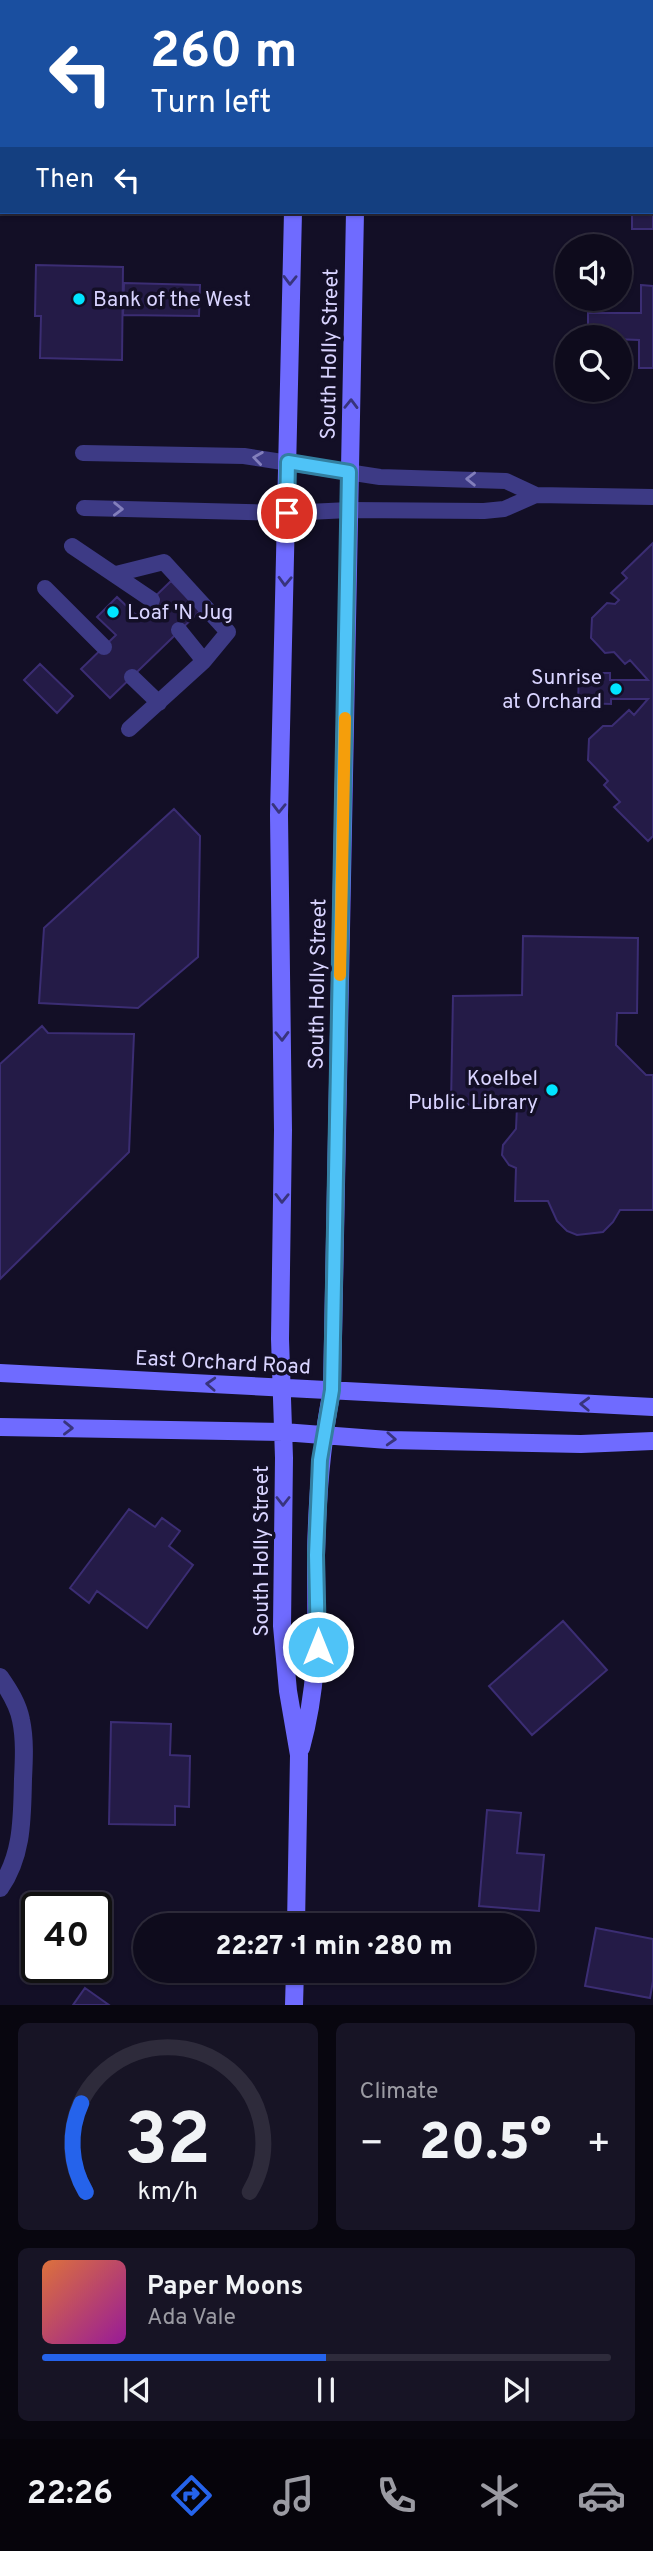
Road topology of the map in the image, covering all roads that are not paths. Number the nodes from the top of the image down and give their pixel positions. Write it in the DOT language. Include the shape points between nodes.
graph roads {
  1 [pos="293,214"];
  2 [pos="355,214"];
  3 [pos="83,453"];
  4 [pos="288,462"];
  5 [pos="349,472"];
  6 [pos="536,495"];
  7 [pos="653,496"];
  8 [pos="84,508"];
  9 [pos="349,510"];
  10 [pos="287,513"];
  11 [pos="72,546"];
  12 [pos="116,574"];
  13 [pos="45,587"];
  14 [pos="152,600"];
  15 [pos="178,630"];
  16 [pos="104,647"];
  17 [pos="204,661"];
  18 [pos="132,677"];
  19 [pos="159,703"];
  20 [pos="129,729"];
  21 [pos="0,1373"];
  22 [pos="280,1387"];
  23 [pos="332,1390"];
  24 [pos="653,1407"];
  25 [pos="0,1427"];
  26 [pos="283,1432"];
  27 [pos="323,1435"];
  28 [pos="653,1441"];
  29 [pos="0,1677"];
  30 [pos="299,1755"];
  31 [pos="0,1888"];
  32 [pos="296,1913"];
  33 [pos="295,1983"];
  34 [pos="294,2005"];
  1 -- 4 [label="main road, South Holly Street, one-way"];
  5 -- 2 [label="main road, South Holly Street, one-way"];
  4 -- 3 [label="lane, one-way" via="244,456"];
  4 -- 5 [label="lane"];
  4 -- 10 [label="main road, South Holly Street"];
  6 -- 5 [label="lane, one-way" via="506,481"];
  5 -- 9 [label="main road, South Holly Street"];
  6 -- 7 [label="lane"];
  6 -- 9 [label="lane" via="504,509 484,511"];
  8 -- 10 [label="lane, one-way"];
  9 -- 10 [label="lane"];
  9 -- 23 [label="main road, South Holly Street"];
  10 -- 22 [label="main road, South Holly Street, one-way" via="278,815 283,1130"];
  11 -- 12 [label="lane"];
  12 -- 14 [label="lane"];
  12 -- 17 [label="lane" via="164,562 228,632"];
  13 -- 16 [label="lane"];
  15 -- 17 [label="lane"];
  17 -- 19 [label="lane"];
  18 -- 19 [label="lane"];
  19 -- 20 [label="lane"];
  22 -- 21 [label="main road, East Orchard Road, one-way"];
  22 -- 23 [label="main road, East Orchard Road"];
  22 -- 26 [label="main road, South Holly Street"];
  24 -- 23 [label="main road, East Orchard Road, one-way"];
  23 -- 27 [label="main road, South Holly Street"];
  25 -- 26 [label="main road, one-way"];
  26 -- 27 [label="main road"];
  26 -- 30 [label="main road, South Holly Street, one-way" via="284,1651"];
  27 -- 28 [label="main road, one-way" via="567,1444"];
  27 -- 30 [label="main road, South Holly Street" via="316,1670"];
  29 -- 31 [label="street" via="12,1693 24,1740 22,1830"];
  30 -- 32 [label="main road, South Holly Street"];
  33 -- 34 [label="main road"];
}
